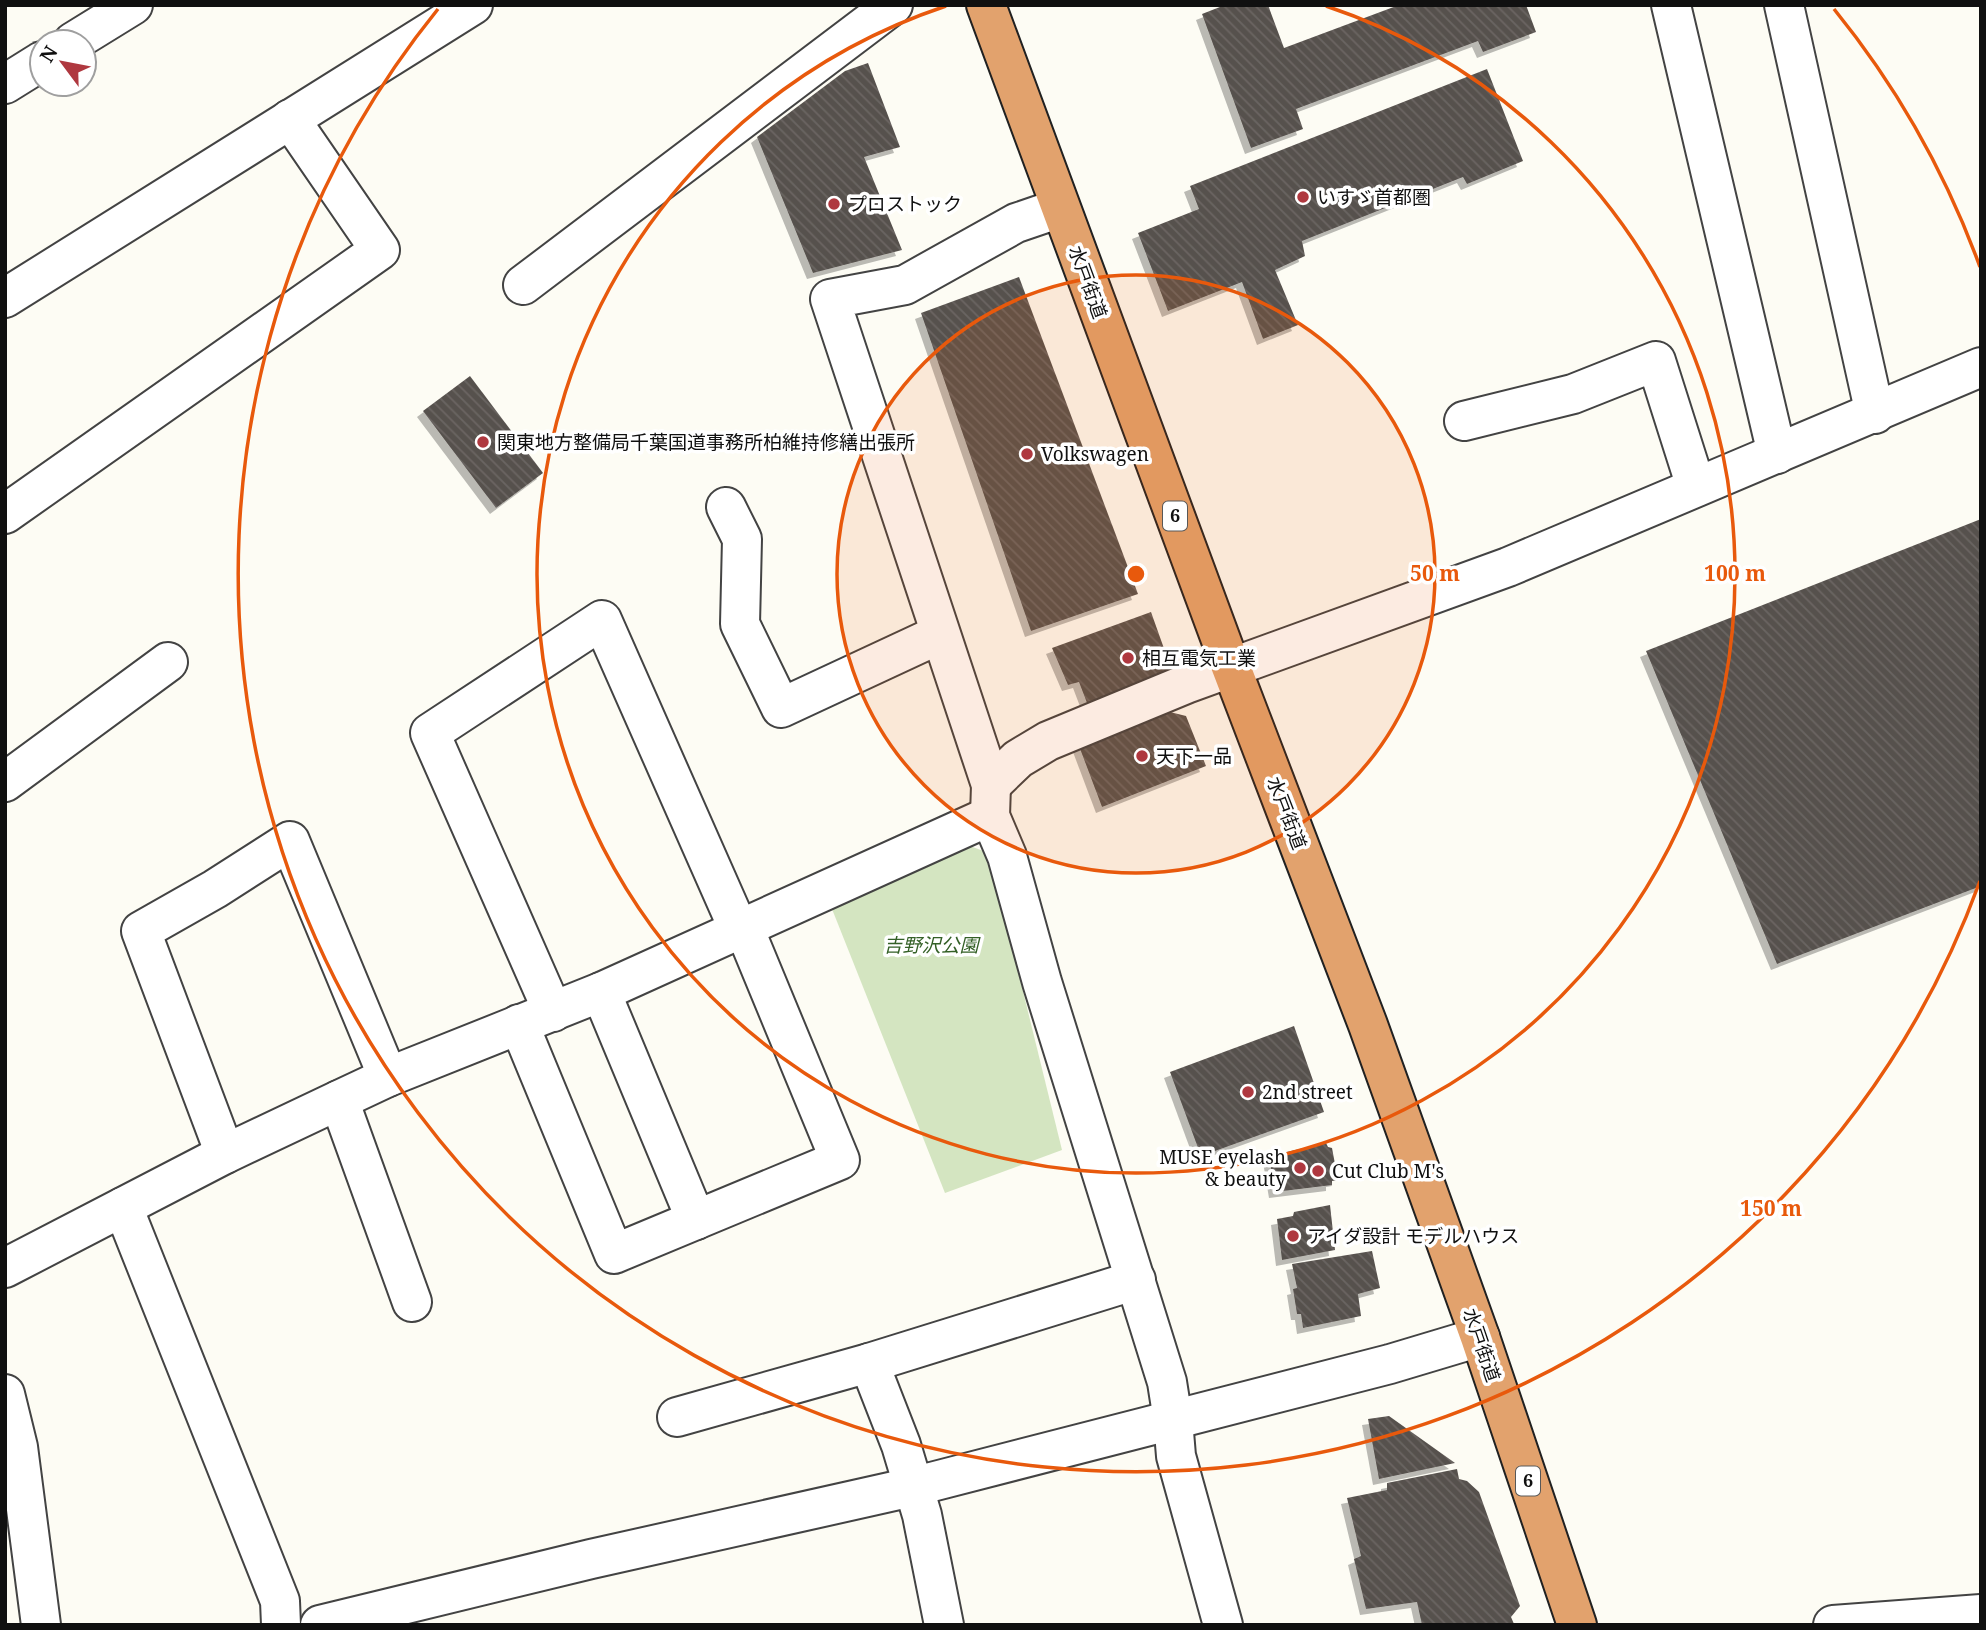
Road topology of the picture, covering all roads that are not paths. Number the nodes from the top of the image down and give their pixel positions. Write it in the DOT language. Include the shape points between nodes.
graph roads {
  1 [pos="133,5"];
  2 [pos="473,5"];
  3 [pos="893,5"];
  4 [pos="986,5"];
  5 [pos="1671,5"];
  6 [pos="1784,5"];
  7 [pos="96,28"];
  8 [pos="28,70"];
  9 [pos="5,84"];
  10 [pos="290,118"];
  11 [pos="1060,208"];
  12 [pos="523,285"];
  13 [pos="5,298"];
  14 [pos="1981,367"];
  15 [pos="1875,414"];
  16 [pos="1464,421"];
  17 [pos="1777,454"];
  18 [pos="1696,487"];
  19 [pos="726,508"];
  20 [pos="5,514"];
  21 [pos="940,634"];
  22 [pos="168,662"];
  23 [pos="1231,667"];
  24 [pos="5,782"];
  25 [pos="990,800"];
  26 [pos="742,929"];
  27 [pos="601,992"];
  28 [pos="536,1018"];
  29 [pos="388,1077"];
  30 [pos="339,1100"];
  31 [pos="225,1154"];
  32 [pos="123,1207"];
  33 [pos="696,1220"];
  34 [pos="5,1268"];
  35 [pos="1136,1280"];
  36 [pos="412,1301"];
  37 [pos="1479,1337"];
  38 [pos="869,1363"];
  39 [pos="5,1394"];
  40 [pos="677,1417"];
  41 [pos="1173,1420"];
  42 [pos="12,1450"];
  43 [pos="912,1488"];
  44 [pos="1981,1614"];
  45 [pos="41,1625"];
  46 [pos="281,1625"];
  47 [pos="320,1625"];
  48 [pos="944,1625"];
  49 [pos="1223,1625"];
  50 [pos="1577,1625"];
  51 [pos="1833,1625"];
  1 -- 7 [label="street"];
  2 -- 10 [label="street"];
  3 -- 12 [label="street"];
  4 -- 11 [label="highway, 水戸街道 / 6"];
  5 -- 17 [label="street"];
  6 -- 15 [label="street"];
  8 -- 9 [label="street"];
  10 -- 13 [label="street"];
  10 -- 20 [label="street" via="380,250"];
  11 -- 21 [label="street" via="1016,223 905,285 830,299"];
  11 -- 23 [label="highway, 水戸街道 / 6"];
  14 -- 15 [label="street"];
  15 -- 17 [label="street"];
  16 -- 18 [label="street" via="1573,394 1656,361"];
  17 -- 18 [label="street"];
  18 -- 23 [label="street" via="1508,567"];
  19 -- 21 [label="street" via="742,539 740,624 781,708"];
  21 -- 25 [label="street"];
  22 -- 24 [label="street"];
  23 -- 25 [label="street" via="1048,741 1018,759"];
  23 -- 37 [label="highway, 水戸街道 / 6" via="1368,1025"];
  25 -- 26 [label="street"];
  25 -- 35 [label="street"];
  26 -- 27 [label="street"];
  26 -- 28 [label="street" via="602,620 430,733"];
  26 -- 33 [label="street" via="840,1160"];
  27 -- 28 [label="street"];
  27 -- 33 [label="street"];
  28 -- 29 [label="street"];
  28 -- 33 [label="street" via="614,1254"];
  29 -- 30 [label="street"];
  29 -- 31 [label="street" via="290,841 141,931"];
  30 -- 31 [label="street"];
  30 -- 36 [label="street"];
  31 -- 32 [label="street"];
  32 -- 34 [label="street"];
  32 -- 46 [label="street" via="280,1601"];
  35 -- 38 [label="street"];
  35 -- 41 [label="street" via="1167,1382"];
  37 -- 41 [label="street"];
  37 -- 50 [label="highway, 水戸街道 / 6"];
  38 -- 40 [label="street"];
  38 -- 43 [label="street" via="901,1445"];
  39 -- 42 [label="street"];
  41 -- 43 [label="street"];
  41 -- 49 [label="street" via="1176,1456"];
  42 -- 45 [label="street"];
  43 -- 47 [label="street"];
  43 -- 48 [label="street" via="922,1515"];
  44 -- 51 [label="street"];
}
